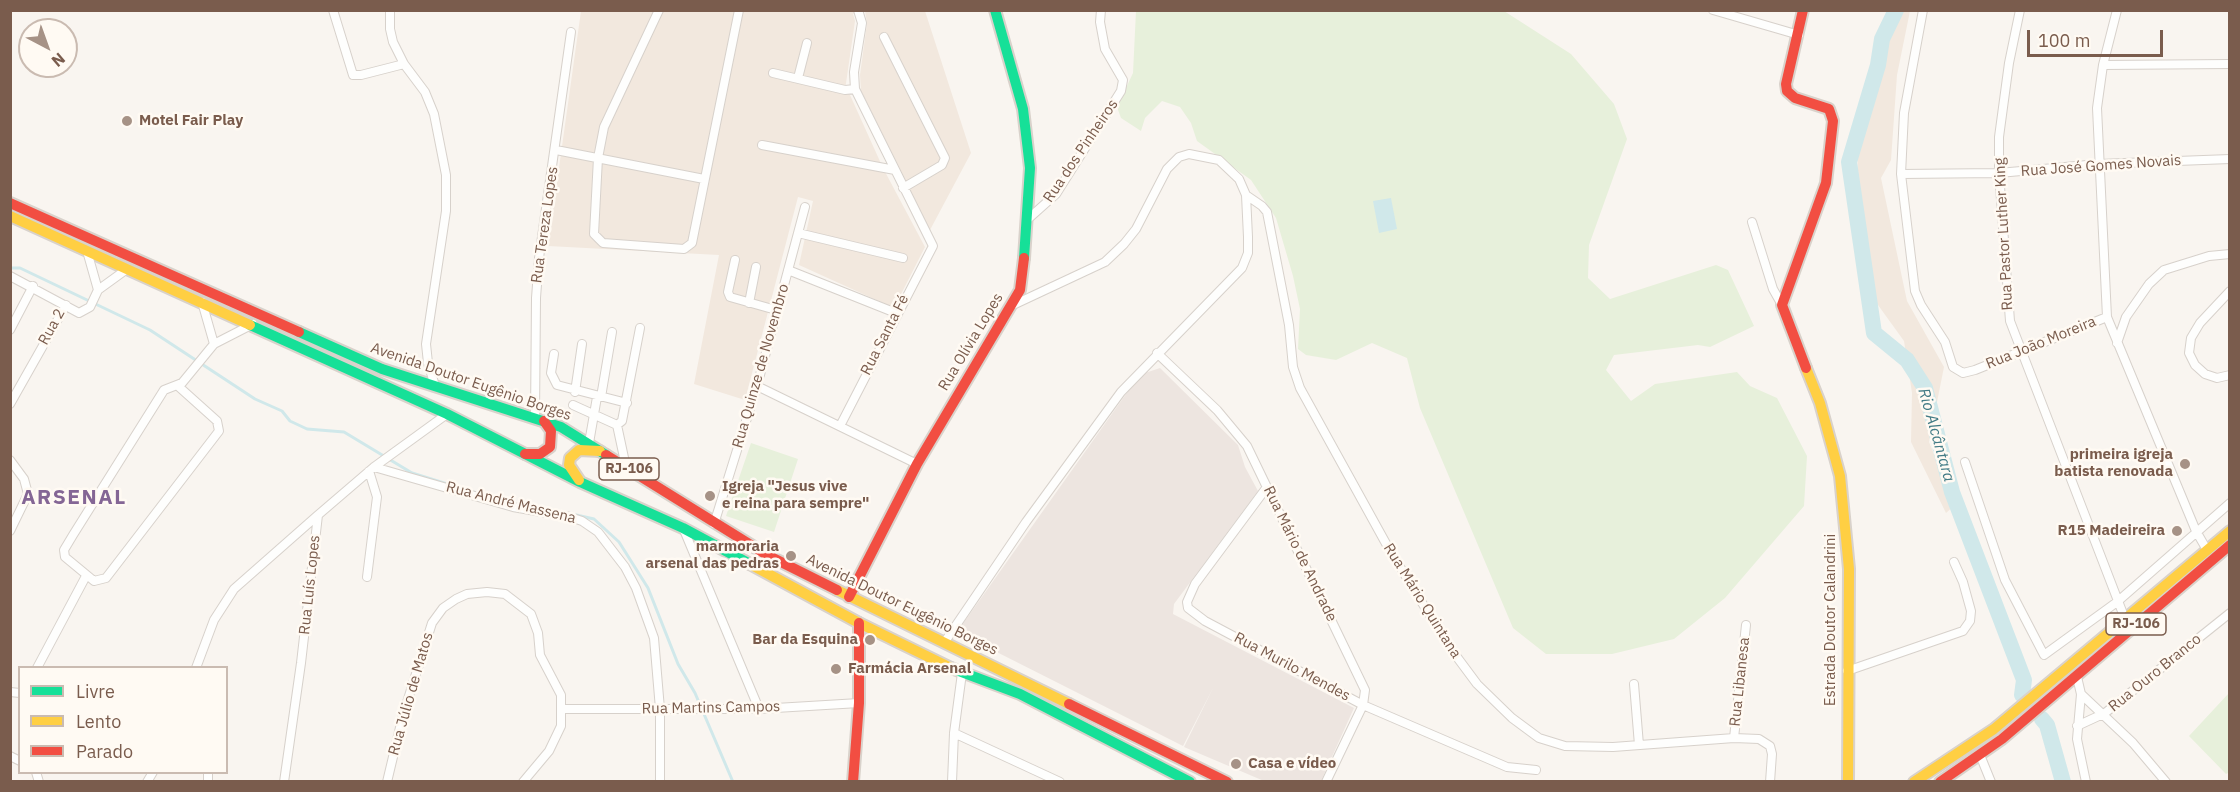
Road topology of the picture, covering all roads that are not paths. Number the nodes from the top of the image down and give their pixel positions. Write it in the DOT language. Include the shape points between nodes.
graph roads {
  1 [pos="333,10"];
  2 [pos="390,10"];
  3 [pos="659,10"];
  4 [pos="739,10"];
  5 [pos="858,10"];
  6 [pos="995,10"];
  7 [pos="1101,10"];
  8 [pos="1713,10"];
  9 [pos="1803,10"];
  10 [pos="1923,10"];
  11 [pos="2020,10"];
  12 [pos="2117,10"];
  13 [pos="571,32"];
  14 [pos="1799,35"];
  15 [pos="884,37"];
  16 [pos="807,44"];
  17 [pos="404,64"];
  18 [pos="2229,64"];
  19 [pos="2103,65"];
  20 [pos="773,73"];
  21 [pos="798,78"];
  22 [pos="855,90"];
  23 [pos="762,145"];
  24 [pos="556,150"];
  25 [pos="598,158"];
  26 [pos="2229,159"];
  27 [pos="2098,164"];
  28 [pos="895,170"];
  29 [pos="1999,173"];
  30 [pos="1901,174"];
  31 [pos="704,179"];
  32 [pos="903,188"];
  33 [pos="1246,195"];
  34 [pos="10,203"];
  35 [pos="805,207"];
  36 [pos="10,216"];
  37 [pos="1028,219"];
  38 [pos="1752,222"];
  39 [pos="798,233"];
  40 [pos="87,251"];
  41 [pos="2229,254"];
  42 [pos="903,258"];
  43 [pos="735,260"];
  44 [pos="756,267"];
  45 [pos="127,268"];
  46 [pos="788,270"];
  47 [pos="10,276"];
  48 [pos="33,286"];
  49 [pos="99,290"];
  50 [pos="2229,291"];
  51 [pos="202,301"];
  52 [pos="749,303"];
  53 [pos="66,304"];
  54 [pos="1782,305"];
  55 [pos="1010,307"];
  56 [pos="776,310"];
  57 [pos="896,313"];
  58 [pos="2107,317"];
  59 [pos="252,324"];
  60 [pos="640,328"];
  61 [pos="10,330"];
  62 [pos="612,332"];
  63 [pos="2117,343"];
  64 [pos="214,344"];
  65 [pos="582,344"];
  66 [pos="2021,351"];
  67 [pos="1157,353"];
  68 [pos="554,354"];
  69 [pos="2229,375"];
  70 [pos="178,386"];
  71 [pos="435,386"];
  72 [pos="757,386"];
  73 [pos="575,392"];
  74 [pos="599,397"];
  75 [pos="627,403"];
  76 [pos="10,405"];
  77 [pos="573,405"];
  78 [pos="596,413"];
  79 [pos="447,414"];
  80 [pos="540,420"];
  81 [pos="617,425"];
  82 [pos="840,426"];
  83 [pos="589,443"];
  84 [pos="601,451"];
  85 [pos="523,453"];
  86 [pos="10,460"];
  87 [pos="1965,462"];
  88 [pos="917,464"];
  89 [pos="626,467"];
  90 [pos="371,469"];
  91 [pos="580,482"];
  92 [pos="1268,486"];
  93 [pos="2229,503"];
  94 [pos="318,515"];
  95 [pos="714,525"];
  96 [pos="683,528"];
  97 [pos="10,531"];
  98 [pos="2196,531"];
  99 [pos="2229,531"];
  100 [pos="2229,545"];
  101 [pos="2207,550"];
  102 [pos="1954,562"];
  103 [pos="86,576"];
  104 [pos="368,577"];
  105 [pos="849,597"];
  106 [pos="2117,602"];
  107 [pos="2229,613"];
  108 [pos="2125,619"];
  109 [pos="859,623"];
  110 [pos="1746,625"];
  111 [pos="944,643"];
  112 [pos="37,666"];
  113 [pos="197,666"];
  114 [pos="1847,671"];
  115 [pos="962,673"];
  116 [pos="2077,677"];
  117 [pos="1634,684"];
  118 [pos="2082,694"];
  119 [pos="859,702"];
  120 [pos="1363,705"];
  121 [pos="563,709"];
  122 [pos="660,709"];
  123 [pos="759,709"];
  124 [pos="2105,713"];
  125 [pos="2077,726"];
  126 [pos="954,733"];
  127 [pos="1734,738"];
  128 [pos="1639,745"];
  129 [pos="1980,755"];
  130 [pos="1536,770"];
  131 [pos="284,782"];
  132 [pos="387,782"];
  133 [pos="524,782"];
  134 [pos="660,782"];
  135 [pos="853,782"];
  136 [pos="952,782"];
  137 [pos="1060,782"];
  138 [pos="1190,782"];
  139 [pos="1227,782"];
  140 [pos="1326,782"];
  141 [pos="1770,782"];
  142 [pos="1848,782"];
  143 [pos="1914,782"];
  144 [pos="1940,782"];
  145 [pos="1991,782"];
  146 [pos="2086,782"];
  147 [pos="2166,782"];
  1 -- 17 [label="street" via="353,75"];
  2 -- 17 [label="street" via="393,42"];
  3 -- 25 [label="street" via="604,127"];
  4 -- 31 [label="street"];
  5 -- 22 [label="street" via="862,23"];
  6 -- 37 [label="main road, Rua Olívia Lopes" via="1027,129"];
  7 -- 37 [label="street, Rua dos Pinheiros" via="1105,49 1124,84 1056,194"];
  8 -- 14 [label="street"];
  9 -- 14 [label="main road"];
  10 -- 30 [label="street" via="1904,113"];
  11 -- 29 [label="street, Rua Pastor Luther King" via="2009,63"];
  12 -- 19 [label="street"];
  13 -- 24 [label="street, Rua Tereza Lopes"];
  14 -- 54 [label="main road" via="1787,91 1829,109 1833,121 1826,183"];
  15 -- 32 [label="street" via="945,158 942,165"];
  16 -- 21 [label="street"];
  17 -- 71 [label="street" via="425,92 434,114 446,175 446,211 426,344"];
  18 -- 19 [label="street"];
  19 -- 27 [label="street" via="2097,108"];
  20 -- 21 [label="street"];
  21 -- 22 [label="street"];
  22 -- 28 [label="street"];
  23 -- 28 [label="street"];
  24 -- 25 [label="street"];
  24 -- 80 [label="street, Rua Tereza Lopes" via="538,268"];
  25 -- 31 [label="street"];
  25 -- 31 [label="street" via="594,234 603,243 688,247 693,240"];
  26 -- 27 [label="street, Rua José Gomes Novais"];
  27 -- 29 [label="street, Rua José Gomes Novais"];
  27 -- 58 [label="street"];
  28 -- 32 [label="street"];
  29 -- 30 [label="street, Rua José Gomes Novais"];
  29 -- 66 [label="street, Rua Pastor Luther King" via="2006,293 2010,321"];
  30 -- 66 [label="street, Rua João Moreira" via="1915,291 1955,370 1975,370"];
  32 -- 57 [label="street, Rua Santa Fé" via="933,246"];
  33 -- 55 [label="street, Rua Mário Quintana" via="1239,179 1219,160 1189,154 1179,157 1167,169 1136,229 1105,262"];
  33 -- 67 [label="street" via="1248,254 1234,277"];
  33 -- 128 [label="street, Rua Mário Quintana" via="1267,212 1293,368 1300,388 1389,549 1466,672 1512,718 1555,745"];
  34 -- 71 [label="main road, Avenida Doutor Eugênio Borges / RJ-106" via="351,356"];
  35 -- 39 [label="street, Rua Quinze de Novembro"];
  36 -- 40 [label="main road, Avenida Doutor Eugênio Borges / RJ-106"];
  37 -- 55 [label="main road, Rua Olívia Lopes" via="1020,290"];
  38 -- 54 [label="street, Estrada Doutor Calandrini" via="1773,289"];
  39 -- 42 [label="street"];
  39 -- 46 [label="street, Rua Quinze de Novembro"];
  40 -- 45 [label="main road, Avenida Doutor Eugênio Borges / RJ-106"];
  40 -- 49 [label="street"];
  41 -- 63 [label="street" via="2163,270 2126,317"];
  43 -- 52 [label="street" via="728,292 734,299"];
  44 -- 52 [label="street"];
  45 -- 49 [label="street"];
  45 -- 51 [label="main road, Avenida Doutor Eugênio Borges / RJ-106"];
  46 -- 56 [label="street, Rua Quinze de Novembro"];
  46 -- 57 [label="street"];
  47 -- 48 [label="street, Rua 2"];
  48 -- 53 [label="street, Rua 2"];
  48 -- 61 [label="street"];
  49 -- 53 [label="street" via="92,303 79,313"];
  50 -- 69 [label="street" via="2200,323 2191,338 2189,353 2205,374 2217,378"];
  51 -- 59 [label="main road, Avenida Doutor Eugênio Borges / RJ-106"];
  51 -- 64 [label="street"];
  52 -- 56 [label="street"];
  53 -- 76 [label="street, Rua 2"];
  54 -- 114 [label="main road, Estrada Doutor Calandrini" via="1820,403 1840,476 1849,569"];
  55 -- 88 [label="main road, Rua Olívia Lopes"];
  56 -- 72 [label="street, Rua Quinze de Novembro"];
  57 -- 82 [label="street, Rua Santa Fé"];
  58 -- 63 [label="street"];
  58 -- 66 [label="street, Rua João Moreira"];
  59 -- 64 [label="street" via="232,338"];
  59 -- 79 [label="main road, Avenida Doutor Eugênio Borges / RJ-106"];
  60 -- 75 [label="street"];
  62 -- 74 [label="street"];
  63 -- 98 [label="street"];
  64 -- 70 [label="street"];
  65 -- 73 [label="street"];
  66 -- 106 [label="street, Rua Pastor Luther King"];
  67 -- 92 [label="street, Rua Mário de Andrade" via="1238,433"];
  67 -- 111 [label="street" via="1121,392"];
  68 -- 73 [label="street" via="552,379"];
  70 -- 103 [label="street" via="164,390 64,550 65,557"];
  70 -- 103 [label="street" via="218,420 219,431 106,578 94,581"];
  71 -- 80 [label="main road, Avenida Doutor Eugênio Borges / RJ-106"];
  72 -- 82 [label="street"];
  72 -- 95 [label="street, Rua Quinze de Novembro"];
  73 -- 74 [label="street"];
  74 -- 75 [label="street"];
  74 -- 78 [label="street"];
  75 -- 81 [label="street"];
  77 -- 78 [label="street"];
  78 -- 81 [label="street"];
  78 -- 83 [label="street"];
  79 -- 85 [label="main road, Avenida Doutor Eugênio Borges / RJ-106"];
  79 -- 90 [label="street, Rua Luís Lopes"];
  80 -- 83 [label="main road, Avenida Doutor Eugênio Borges / RJ-106"];
  80 -- 85 [label="main road" via="552,438 548,450 540,454"];
  81 -- 89 [label="street"];
  82 -- 88 [label="street"];
  83 -- 84 [label="main road, Avenida Doutor Eugênio Borges / RJ-106"];
  84 -- 89 [label="main road, Avenida Doutor Eugênio Borges / RJ-106"];
  84 -- 91 [label="main road" via="579,450 570,458 569,465"];
  85 -- 91 [label="main road, Avenida Doutor Eugênio Borges / RJ-106"];
  86 -- 97 [label="street" via="24,479 28,494"];
  87 -- 106 [label="street" via="2005,580 2044,655"];
  88 -- 105 [label="main road, Rua Olívia Lopes"];
  89 -- 95 [label="main road, Avenida Doutor Eugênio Borges / RJ-106"];
  90 -- 94 [label="street, Rua Luís Lopes"];
  90 -- 104 [label="street" via="377,497"];
  90 -- 122 [label="street, Rua André Massena" via="513,507 570,517 598,532 625,567 645,610 654,638"];
  91 -- 96 [label="main road, Avenida Doutor Eugênio Borges / RJ-106"];
  92 -- 120 [label="street, Rua Mário de Andrade" via="1365,690"];
  92 -- 120 [label="street, Rua Murilo Mendes" via="1195,584 1188,608 1205,621"];
  93 -- 98 [label="street"];
  94 -- 113 [label="street" via="234,589 214,620"];
  94 -- 131 [label="street, Rua Luís Lopes"];
  95 -- 105 [label="main road, Avenida Doutor Eugênio Borges / RJ-106"];
  96 -- 109 [label="main road, Avenida Doutor Eugênio Borges / RJ-106"];
  96 -- 123 [label="street"];
  98 -- 101 [label="street"];
  98 -- 106 [label="street"];
  99 -- 101 [label="main road, RJ-106"];
  100 -- 116 [label="main road, RJ-106"];
  101 -- 108 [label="main road, RJ-106"];
  102 -- 114 [label="street" via="1971,611 1964,632"];
  103 -- 112 [label="street"];
  105 -- 111 [label="main road, Avenida Doutor Eugênio Borges / RJ-106"];
  106 -- 108 [label="street, Rua Pastor Luther King"];
  107 -- 124 [label="street, Rua Ouro Branco"];
  108 -- 143 [label="main road, RJ-106" via="1994,729"];
  109 -- 115 [label="main road, Avenida Doutor Eugênio Borges / RJ-106"];
  109 -- 119 [label="main road"];
  110 -- 127 [label="street, Rua Libanesa"];
  111 -- 139 [label="main road, Avenida Doutor Eugênio Borges / RJ-106"];
  114 -- 142 [label="main road, Estrada Doutor Calandrini"];
  115 -- 126 [label="street"];
  115 -- 138 [label="main road, Avenida Doutor Eugênio Borges / RJ-106" via="1020,694"];
  116 -- 118 [label="street"];
  116 -- 129 [label="main road, RJ-106"];
  117 -- 128 [label="street"];
  118 -- 124 [label="street"];
  118 -- 125 [label="street"];
  119 -- 123 [label="street, Rua Martins Campos"];
  119 -- 135 [label="main road"];
  120 -- 130 [label="street, Rua Murilo Mendes" via="1495,762"];
  120 -- 140 [label="street"];
  121 -- 122 [label="street, Rua Martins Campos"];
  121 -- 132 [label="street, Rua Júlio de Matos" via="561,695 540,655 531,614 505,594 467,594 443,608 426,635"];
  121 -- 133 [label="street" via="561,726 549,751"];
  122 -- 123 [label="street, Rua Martins Campos"];
  122 -- 134 [label="street, Rua André Massena"];
  124 -- 125 [label="street, Rua Ouro Branco"];
  124 -- 147 [label="street"];
  125 -- 146 [label="street"];
  126 -- 136 [label="street"];
  126 -- 137 [label="street"];
  127 -- 128 [label="street, Rua Mário Quintana"];
  127 -- 141 [label="street, Rua Mário Quintana" via="1759,740 1770,746"];
  129 -- 144 [label="main road, RJ-106"];
  129 -- 145 [label="street"];
}
